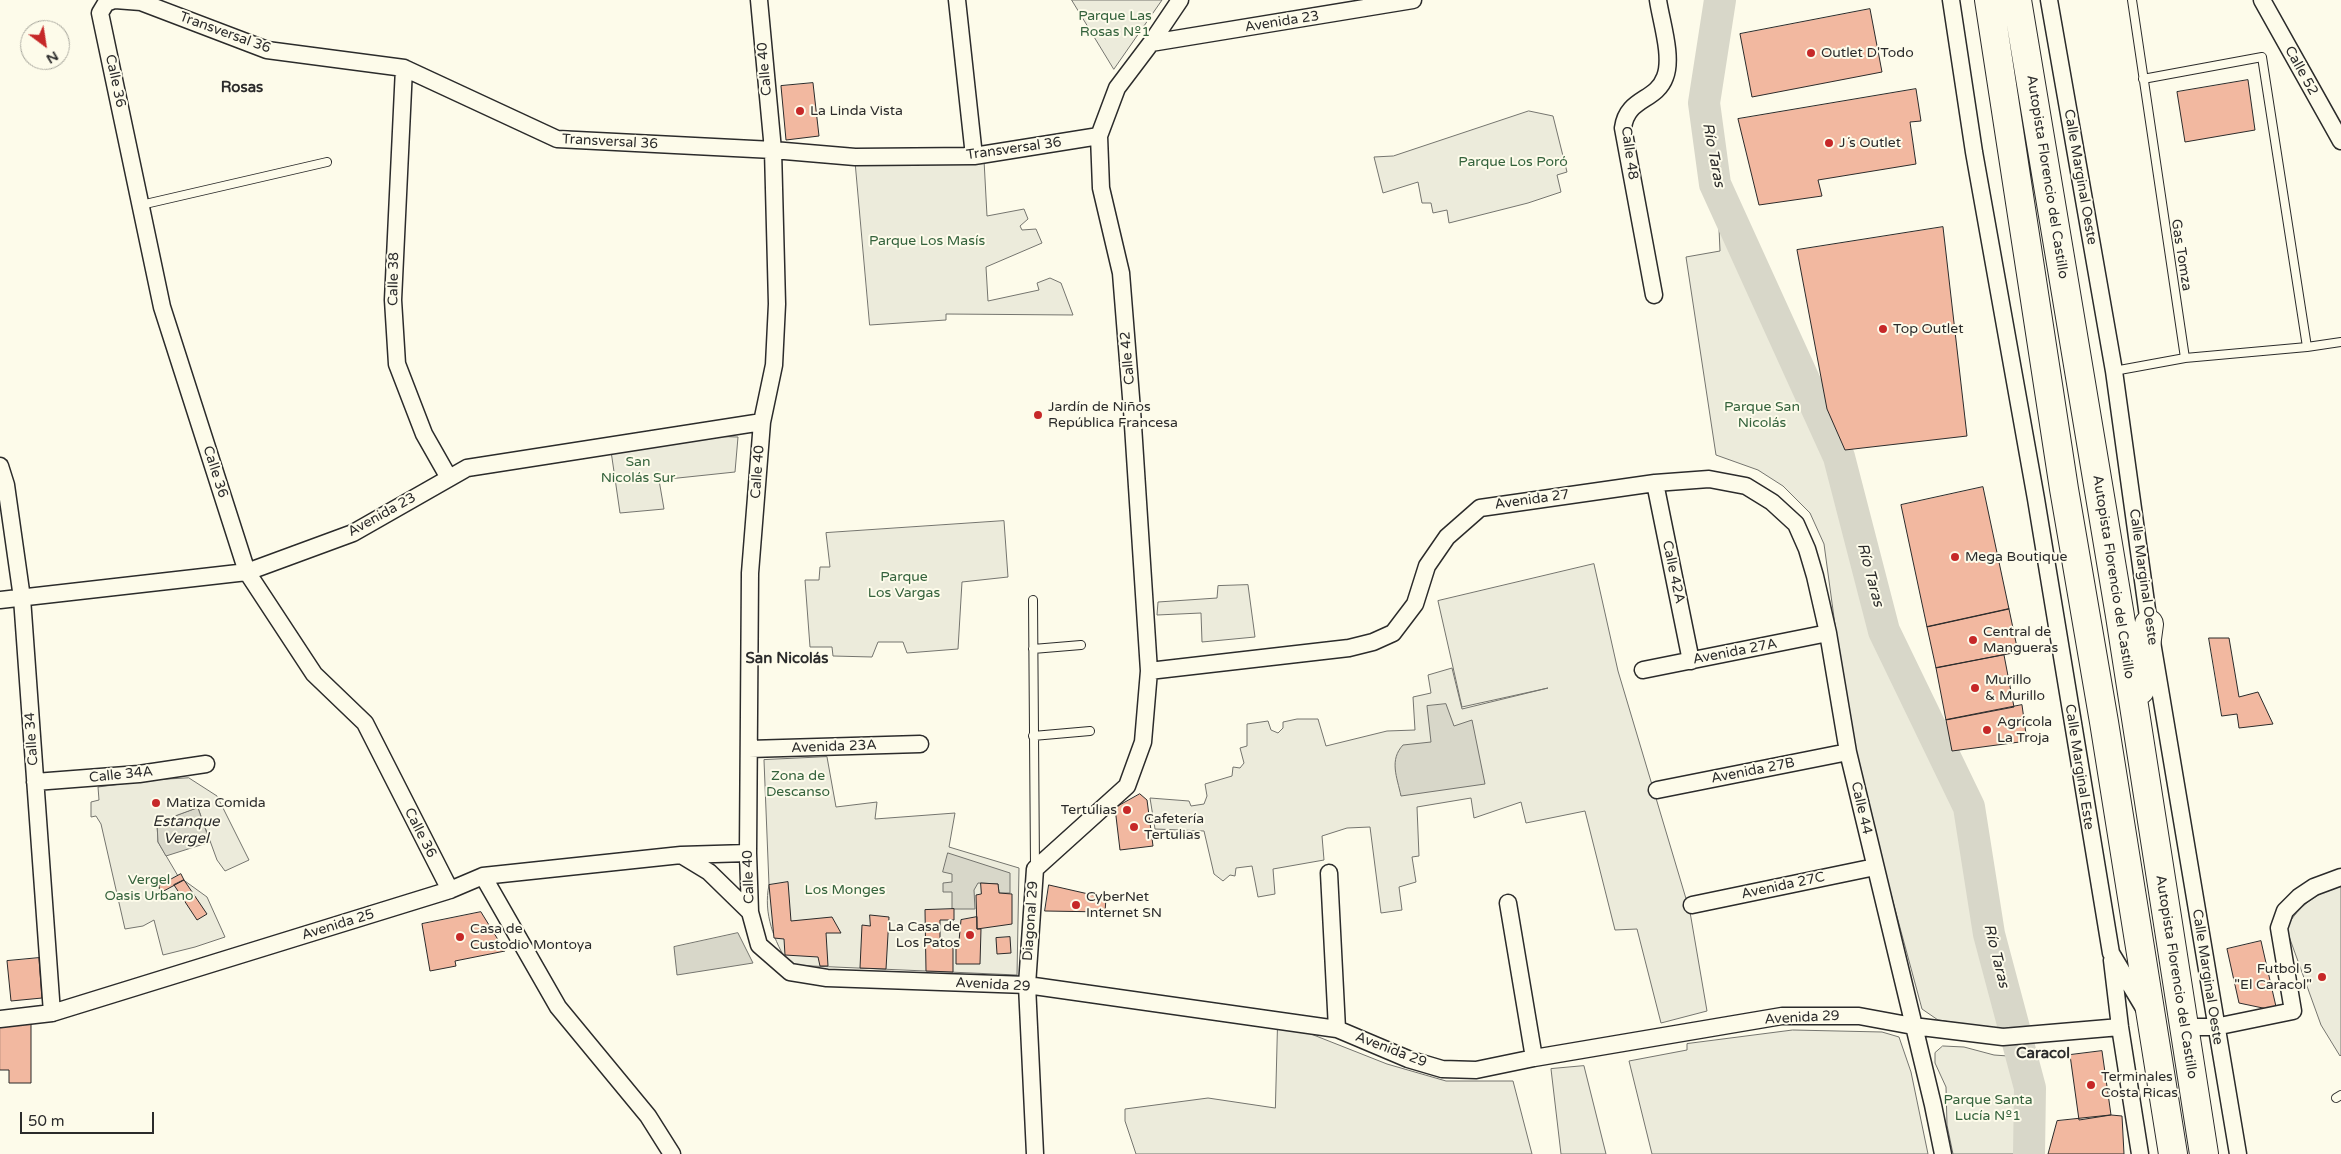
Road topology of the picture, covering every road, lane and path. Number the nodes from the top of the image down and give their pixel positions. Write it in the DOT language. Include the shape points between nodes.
graph roads {
  1 [pos="759,0"];
  2 [pos="957,0"];
  3 [pos="1180,0"];
  4 [pos="1414,0"];
  5 [pos="1658,0"];
  6 [pos="1951,0"];
  7 [pos="1989,0"];
  8 [pos="2017,0"];
  9 [pos="2049,0"];
  10 [pos="2132,0"];
  11 [pos="2262,0"];
  12 [pos="112,1"];
  13 [pos="1151,44"];
  14 [pos="404,68"];
  15 [pos="2143,79"];
  16 [pos="1099,136"];
  17 [pos="2341,141"];
  18 [pos="773,150"];
  19 [pos="974,156"];
  20 [pos="327,162"];
  21 [pos="141,205"];
  22 [pos="1654,295"];
  23 [pos="2341,342"];
  24 [pos="2308,348"];
  25 [pos="2185,358"];
  26 [pos="2114,371"];
  27 [pos="762,422"];
  28 [pos="0,466"];
  29 [pos="449,478"];
  30 [pos="1655,483"];
  31 [pos="1746,486"];
  32 [pos="247,572"];
  33 [pos="22,598"];
  34 [pos="0,600"];
  35 [pos="1033,600"];
  36 [pos="2149,624"];
  37 [pos="1828,633"];
  38 [pos="1081,645"];
  39 [pos="1033,649"];
  40 [pos="1691,661"];
  41 [pos="1643,670"];
  42 [pos="1149,671"];
  43 [pos="2136,718"];
  44 [pos="1090,731"];
  45 [pos="1033,736"];
  46 [pos="920,744"];
  47 [pos="748,749"];
  48 [pos="1848,752"];
  49 [pos="206,764"];
  50 [pos="35,782"];
  51 [pos="1657,790"];
  52 [pos="748,853"];
  53 [pos="681,855"];
  54 [pos="1875,867"];
  55 [pos="1035,869"];
  56 [pos="1329,873"];
  57 [pos="483,876"];
  58 [pos="2341,877"];
  59 [pos="450,890"];
  60 [pos="1508,903"];
  61 [pos="1692,905"];
  62 [pos="750,912"];
  63 [pos="760,945"];
  64 [pos="2111,953"];
  65 [pos="1027,985"];
  66 [pos="52,1013"];
  67 [pos="0,1018"];
  68 [pos="2153,1023"];
  69 [pos="1913,1026"];
  70 [pos="2120,1027"];
  71 [pos="2184,1027"];
  72 [pos="2215,1027"];
  73 [pos="1337,1029"];
  74 [pos="1534,1058"];
  75 [pos="672,1154"];
  76 [pos="1035,1154"];
  77 [pos="1943,1154"];
  78 [pos="2140,1154"];
  79 [pos="2173,1154"];
  80 [pos="2204,1154"];
  81 [pos="2238,1154"];
  1 -- 18 [label="street, Calle 40"];
  2 -- 19 [label="street"];
  3 -- 13 [label="street"];
  4 -- 13 [label="street, Avenida 23"];
  5 -- 22 [label="street, Calle 48" via="1668,59 1666,75 1662,84 1630,108 1623,128"];
  6 -- 64 [label="street, Calle Marginal Este"];
  7 -- 68 [label="highway, Autopista Florencio del Castillo" via="2064,488"];
  8 -- 43 [label="highway, Autopista Florencio del Castillo"];
  9 -- 26 [label="street, Calle Marginal Oeste"];
  10 -- 15 [label="lane, Gas Tomza"];
  11 -- 17 [label="street, Calle 52"];
  12 -- 14 [label="street, Transversal 36" via="141,2 267,50"];
  12 -- 21 [label="street, Calle 36" via="100,12"];
  13 -- 16 [label="street" via="1117,88"];
  14 -- 18 [label="street, Transversal 36" via="557,139"];
  14 -- 29 [label="street, Calle 38" via="393,300 397,364 424,434"];
  15 -- 24 [label="lane" via="2262,57"];
  15 -- 25 [label="lane, Gas Tomza"];
  16 -- 19 [label="street, Transversal 36"];
  16 -- 42 [label="street, Calle 42" via="1101,188 1121,273"];
  18 -- 19 [label="street, Transversal 36" via="855,157"];
  18 -- 27 [label="street, Calle 40" via="777,304 774,365"];
  20 -- 21 [label="lane"];
  21 -- 32 [label="street, Calle 36" via="162,307"];
  23 -- 24 [label="lane"];
  24 -- 25 [label="lane"];
  25 -- 26 [label="lane"];
  26 -- 36 [label="street, Calle Marginal Oeste"];
  27 -- 29 [label="street, Avenida 23" via="467,468"];
  27 -- 47 [label="street, Calle 40" via="750,573"];
  28 -- 33 [label="street, Calle 34" via="6,485"];
  29 -- 32 [label="street, Avenida 23" via="353,533"];
  30 -- 31 [label="street, Avenida 27" via="1710,479"];
  30 -- 40 [label="street, Calle 42A"];
  30 -- 42 [label="street, Avenida 27" via="1480,508 1447,537 1427,566 1415,604 1393,633 1373,642 1349,648"];
  31 -- 37 [label="street, Calle 44" via="1772,502 1796,524 1807,549"];
  32 -- 33 [label="street, Avenida 23"];
  32 -- 59 [label="street, Calle 36" via="314,674 365,723"];
  33 -- 34 [label="street, Avenida 23"];
  33 -- 50 [label="street, Calle 34"];
  35 -- 39 [label="lane"];
  36 -- 43 [label="highway"];
  36 -- 72 [label="street, Calle Marginal Oeste"];
  37 -- 40 [label="street, Avenida 27A"];
  37 -- 48 [label="street, Calle 44"];
  38 -- 39 [label="lane"];
  39 -- 45 [label="lane"];
  40 -- 41 [label="street, Avenida 27A"];
  42 -- 55 [label="street, Diagonal 29" via="1143,742 1127,786"];
  43 -- 71 [label="highway, Autopista Florencio del Castillo"];
  44 -- 45 [label="lane"];
  45 -- 55 [label="lane"];
  46 -- 47 [label="street, Avenida 23A"];
  47 -- 52 [label="street, Calle 40"];
  48 -- 51 [label="street, Avenida 27B"];
  48 -- 54 [label="street, Calle 44"];
  49 -- 50 [label="street, Calle 34A" via="139,774"];
  50 -- 66 [label="street, Calle 34"];
  52 -- 53 [label="street, Avenida 25"];
  52 -- 62 [label="street, Calle 40"];
  53 -- 57 [label="street, Avenida 25"];
  53 -- 62 [label="street" via="709,872"];
  54 -- 61 [label="street, Avenida 27C"];
  54 -- 69 [label="street, Calle 44"];
  55 -- 65 [label="street, Diagonal 29"];
  56 -- 73 [label="street"];
  57 -- 59 [label="street, Avenida 25"];
  57 -- 75 [label="street" via="558,1008 648,1116"];
  58 -- 72 [label="street" via="2299,896 2285,911 2279,928 2293,1011"];
  59 -- 66 [label="street, Avenida 25"];
  60 -- 74 [label="street"];
  62 -- 63 [label="street, Calle 40"];
  63 -- 65 [label="street, Avenida 29" via="790,972 827,978"];
  64 -- 68 [label="street, Calle Marginal Este"];
  64 -- 70 [label="street"];
  65 -- 73 [label="street, Avenida 29"];
  65 -- 76 [label="street, Diagonal 29"];
  66 -- 67 [label="street, Avenida 25"];
  68 -- 79 [label="highway, Autopista Florencio del Castillo"];
  69 -- 70 [label="street, Avenida 29" via="2003,1037"];
  69 -- 74 [label="street, Avenida 29" via="1858,1016 1782,1016"];
  69 -- 77 [label="street, Calle 44"];
  70 -- 78 [label="street"];
  71 -- 72 [label="street"];
  71 -- 80 [label="highway, Autopista Florencio del Castillo"];
  72 -- 81 [label="street, Calle Marginal Oeste"];
  73 -- 74 [label="street, Avenida 29" via="1408,1059 1442,1069 1476,1070"];
}
